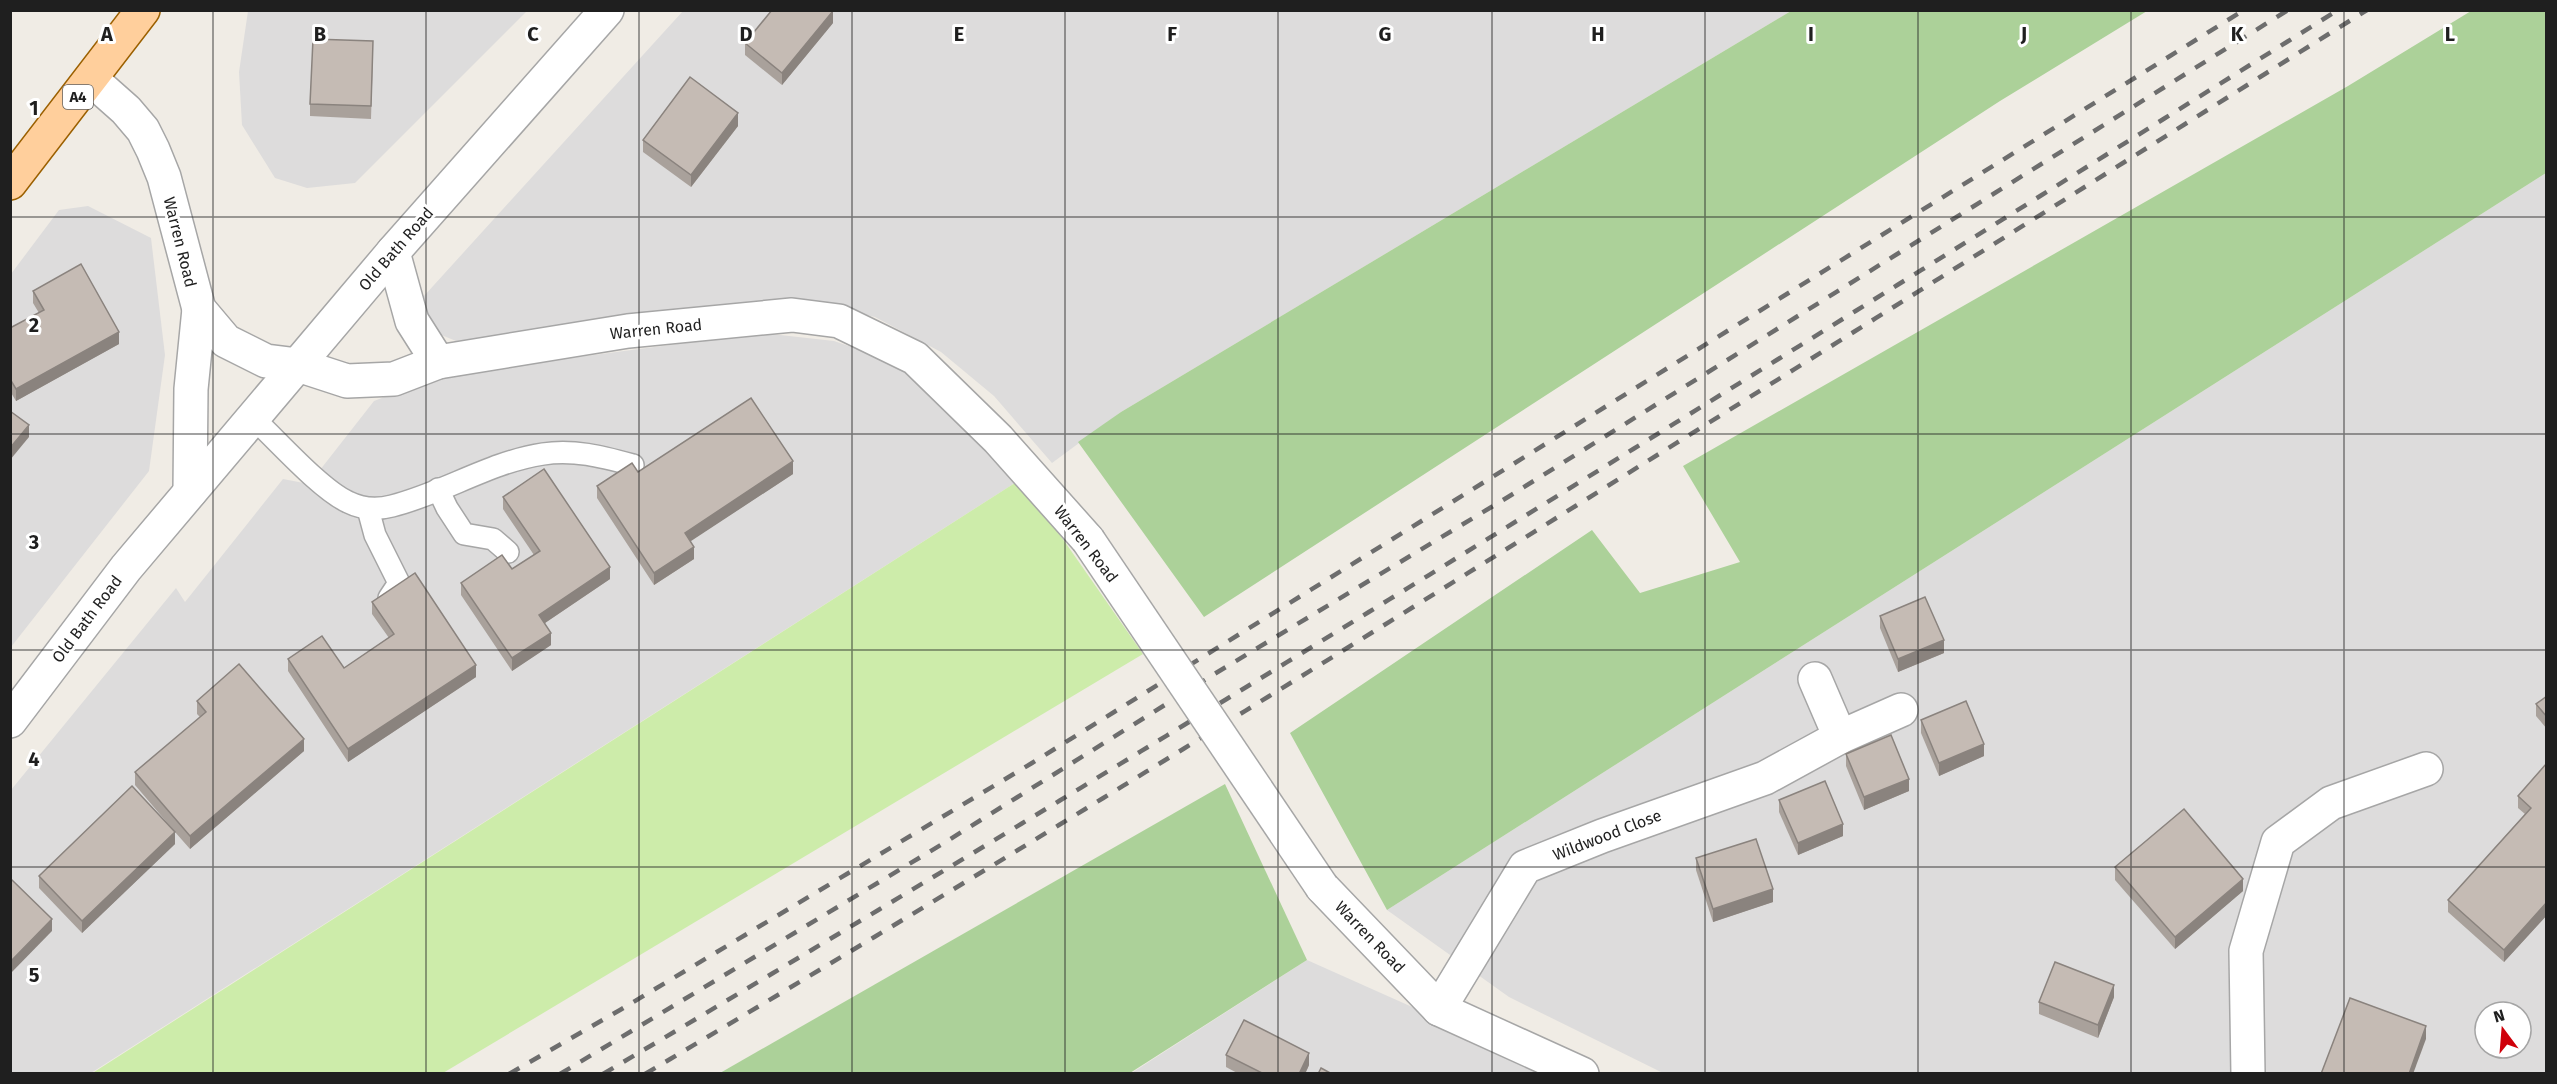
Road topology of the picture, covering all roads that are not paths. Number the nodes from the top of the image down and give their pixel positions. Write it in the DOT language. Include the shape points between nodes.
graph roads {
  1 [pos="143,10"];
  2 [pos="607,10"];
  3 [pos="91,80"];
  4 [pos="10,183"];
  5 [pos="393,252"];
  6 [pos="199,309"];
  7 [pos="438,362"];
  8 [pos="298,365"];
  9 [pos="253,418"];
  10 [pos="633,465"];
  11 [pos="438,489"];
  12 [pos="190,492"];
  13 [pos="368,509"];
  14 [pos="508,552"];
  15 [pos="388,598"];
  16 [pos="1815,679"];
  17 [pos="1901,710"];
  18 [pos="10,721"];
  19 [pos="1840,737"];
  20 [pos="2426,769"];
  21 [pos="1439,1009"];
  22 [pos="1582,1074"];
  23 [pos="2248,1074"];
  1 -- 3 [label="main road, A4"];
  2 -- 5 [label="street, Old Bath Road"];
  3 -- 4 [label="main road, A4"];
  3 -- 6 [label="street, Warren Road" via="126,110 153,150 164,177"];
  5 -- 7 [label="street" via="412,321"];
  5 -- 8 [label="street, Old Bath Road"];
  6 -- 8 [label="street, Warren Road" via="226,341 266,361"];
  6 -- 12 [label="street" via="191,389"];
  7 -- 8 [label="street, Warren Road" via="394,380 347,381"];
  7 -- 21 [label="street, Warren Road, bridge" via="639,330 792,315 839,321 915,358 998,439 1088,540 1322,887"];
  8 -- 9 [label="street, Old Bath Road"];
  9 -- 12 [label="street, Old Bath Road"];
  9 -- 13 [label="lane" via="331,492"];
  10 -- 11 [label="lane" via="589,453 543,454 487,469"];
  11 -- 13 [label="lane" via="392,507"];
  11 -- 14 [label="lane" via="464,534 493,539"];
  12 -- 18 [label="street, Old Bath Road" via="126,568"];
  13 -- 15 [label="lane" via="375,535 399,583"];
  16 -- 19 [label="street"];
  17 -- 19 [label="street, Wildwood Close"];
  19 -- 21 [label="street, Wildwood Close" via="1765,778 1525,867"];
  20 -- 23 [label="street" via="2331,803 2278,842 2246,951"];
  21 -- 22 [label="street, Warren Road"];
}
